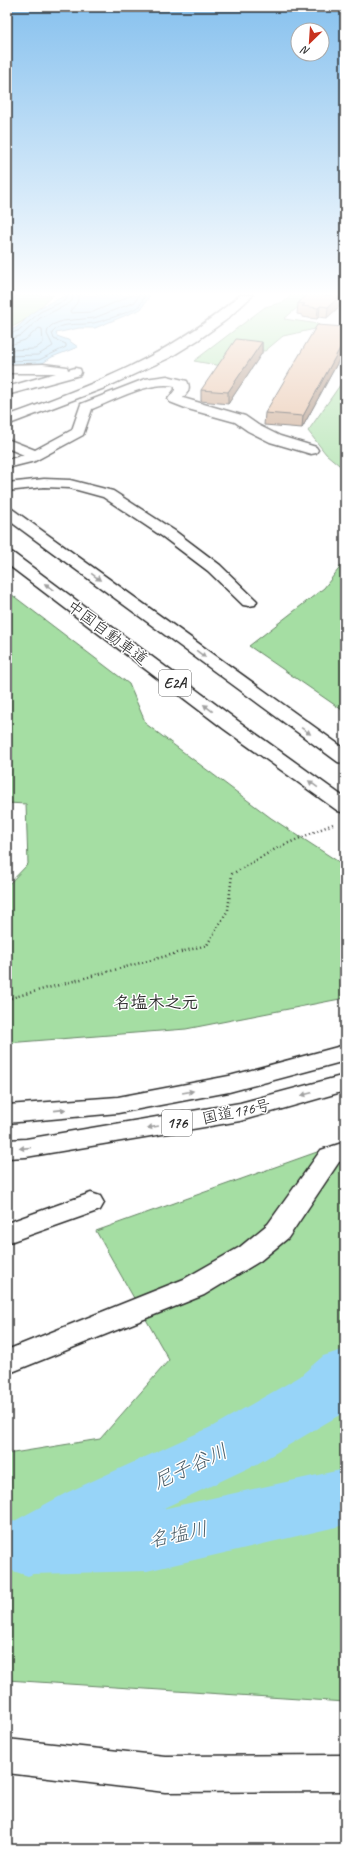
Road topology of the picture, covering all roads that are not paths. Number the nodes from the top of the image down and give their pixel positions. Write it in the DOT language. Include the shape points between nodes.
graph roads {
  1 [pos="41,382"];
  2 [pos="106,382"];
  3 [pos="153,382"];
  4 [pos="173,382"];
  5 [pos="7,391"];
  6 [pos="7,421"];
  7 [pos="7,444"];
  8 [pos="312,450"];
  9 [pos="35,455"];
  10 [pos="7,464"];
  11 [pos="7,487"];
  12 [pos="7,512"];
  13 [pos="7,556"];
  14 [pos="250,601"];
  15 [pos="345,758"];
  16 [pos="342,814"];
  17 [pos="345,1053"];
  18 [pos="345,1083"];
  19 [pos="7,1114"];
  20 [pos="7,1149"];
  21 [pos="345,1151"];
  22 [pos="91,1203"];
  23 [pos="7,1233"];
  24 [pos="7,1362"];
  25 [pos="7,1756"];
  26 [pos="345,1773"];
  1 -- 5 [label="main road"];
  2 -- 6 [label="main road"];
  3 -- 9 [label="main road" via="86,408 78,432"];
  4 -- 8 [label="main road" via="182,384 182,391 175,399 240,419 275,439"];
  7 -- 9 [label="main road"];
  9 -- 10 [label="main road"];
  11 -- 14 [label="main road" via="44,483 70,484 108,494 169,534 214,568"];
  12 -- 15 [label="main road, E2A, one-way"];
  16 -- 13 [label="main road, 中国自動車道 / E2A, one-way" via="231,725"];
  19 -- 17 [label="main road, 国道176号 / 176, one-way" via="126,1103 229,1084"];
  18 -- 20 [label="main road, 国道176号 / 176, one-way" via="240,1112"];
  21 -- 24 [label="main road" via="330,1156 278,1231 250,1254 194,1288"];
  22 -- 23 [label="main road"];
  25 -- 26 [label="main road" via="165,1774"];
}
